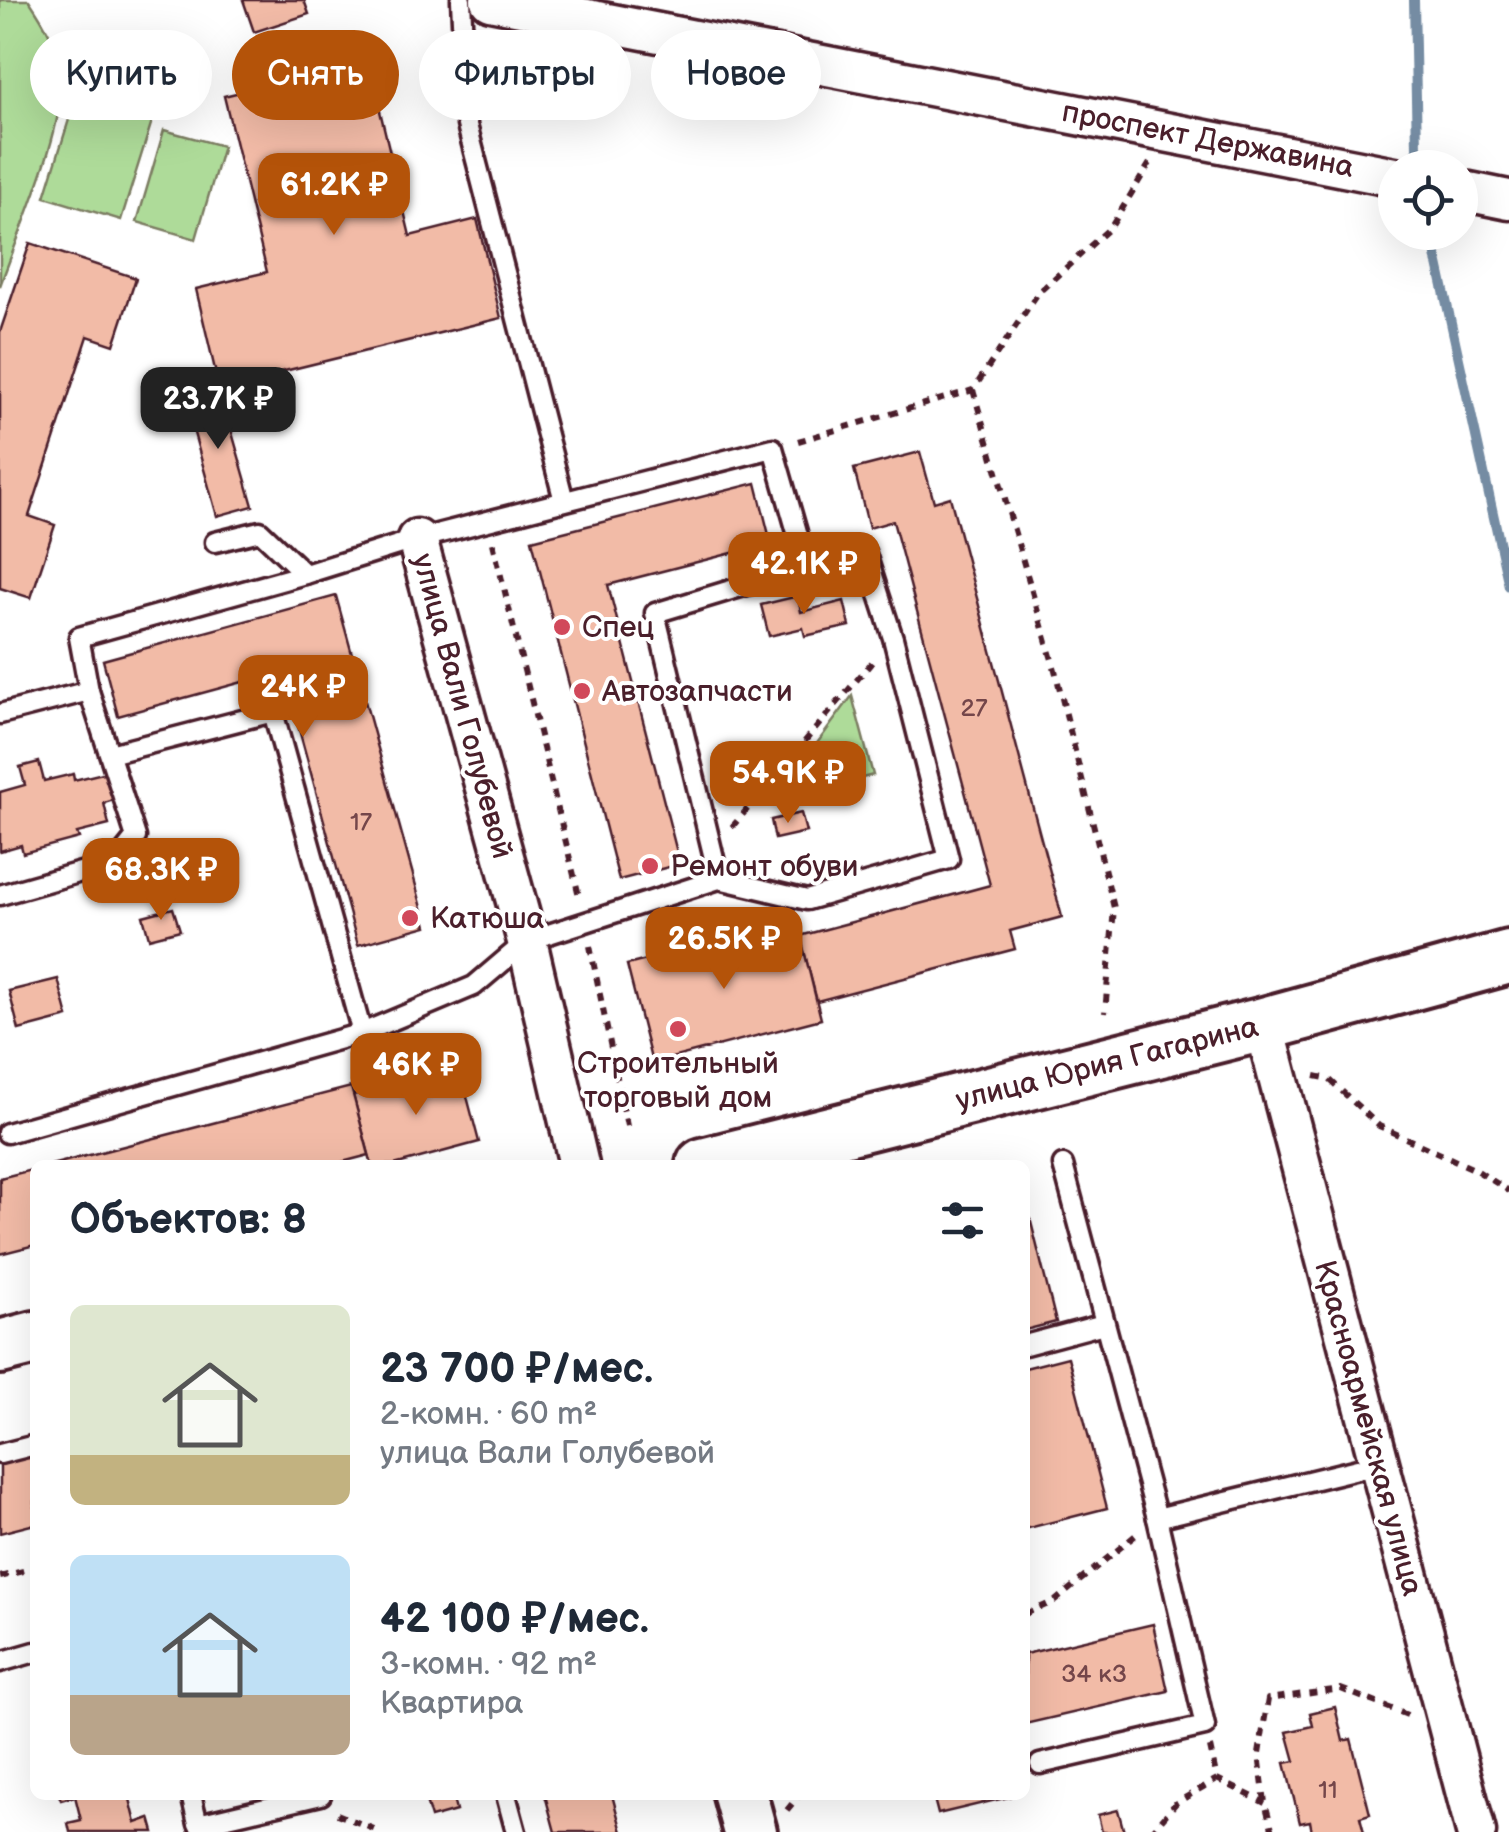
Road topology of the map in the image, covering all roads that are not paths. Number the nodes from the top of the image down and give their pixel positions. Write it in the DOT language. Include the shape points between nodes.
graph roads {
  1 [pos="461,0"];
  2 [pos="490,0"];
  3 [pos="1378,173"];
  4 [pos="1478,194"];
  5 [pos="1509,200"];
  6 [pos="564,501"];
  7 [pos="417,539"];
  8 [pos="215,542"];
  9 [pos="807,567"];
  10 [pos="306,574"];
  11 [pos="89,691"];
  12 [pos="0,714"];
  13 [pos="110,754"];
  14 [pos="719,879"];
  15 [pos="0,894"];
  16 [pos="528,941"];
  17 [pos="1509,956"];
  18 [pos="362,1034"];
  19 [pos="1268,1046"];
  20 [pos="7,1132"];
  21 [pos="578,1160"];
  22 [pos="728,1160"];
  23 [pos="1063,1165"];
  24 [pos="1104,1324"];
  25 [pos="30,1339"];
  26 [pos="1030,1344"];
  27 [pos="0,1347"];
  28 [pos="30,1446"];
  29 [pos="0,1454"];
  30 [pos="1378,1464"];
  31 [pos="1157,1518"];
  32 [pos="30,1653"];
  33 [pos="0,1662"];
  34 [pos="1040,1764"];
  35 [pos="192,1800"];
  36 [pos="301,1800"];
  37 [pos="507,1800"];
  38 [pos="741,1800"];
  39 [pos="516,1832"];
  40 [pos="750,1832"];
  41 [pos="1476,1832"];
  1 -- 6 [label="lane" via="467,125"];
  2 -- 3 [label="street, проспект Державина"];
  4 -- 5 [label="street"];
  6 -- 7 [label="lane"];
  6 -- 9 [label="lane" via="772,448"];
  7 -- 10 [label="lane"];
  7 -- 16 [label="street, улица Вали Голубевой"];
  8 -- 10 [label="lane" via="260,530"];
  9 -- 14 [label="lane" via="655,613"];
  9 -- 14 [label="lane" via="866,554 950,859 807,900"];
  10 -- 11 [label="lane" via="79,636"];
  11 -- 12 [label="lane"];
  11 -- 13 [label="lane"];
  13 -- 15 [label="lane" via="136,837 116,862"];
  13 -- 18 [label="lane" via="273,712"];
  14 -- 16 [label="lane"];
  16 -- 18 [label="lane" via="474,986"];
  16 -- 21 [label="street, улица Вали Голубевой"];
  17 -- 19 [label="main road, улица Юрия Гагарина"];
  18 -- 20 [label="lane"];
  19 -- 22 [label="main road, улица Юрия Гагарина"];
  19 -- 30 [label="street, Красноармейская улица"];
  23 -- 24 [label="lane"];
  24 -- 26 [label="lane"];
  24 -- 31 [label="lane"];
  25 -- 27 [label="main road"];
  28 -- 29 [label="lane"];
  30 -- 31 [label="lane"];
  30 -- 41 [label="street, Красноармейская улица"];
  31 -- 34 [label="lane" via="1206,1726"];
  32 -- 33 [label="lane"];
  35 -- 36 [label="lane" via="198,1824"];
  37 -- 39 [label="lane"];
  38 -- 40 [label="main road"];
}
